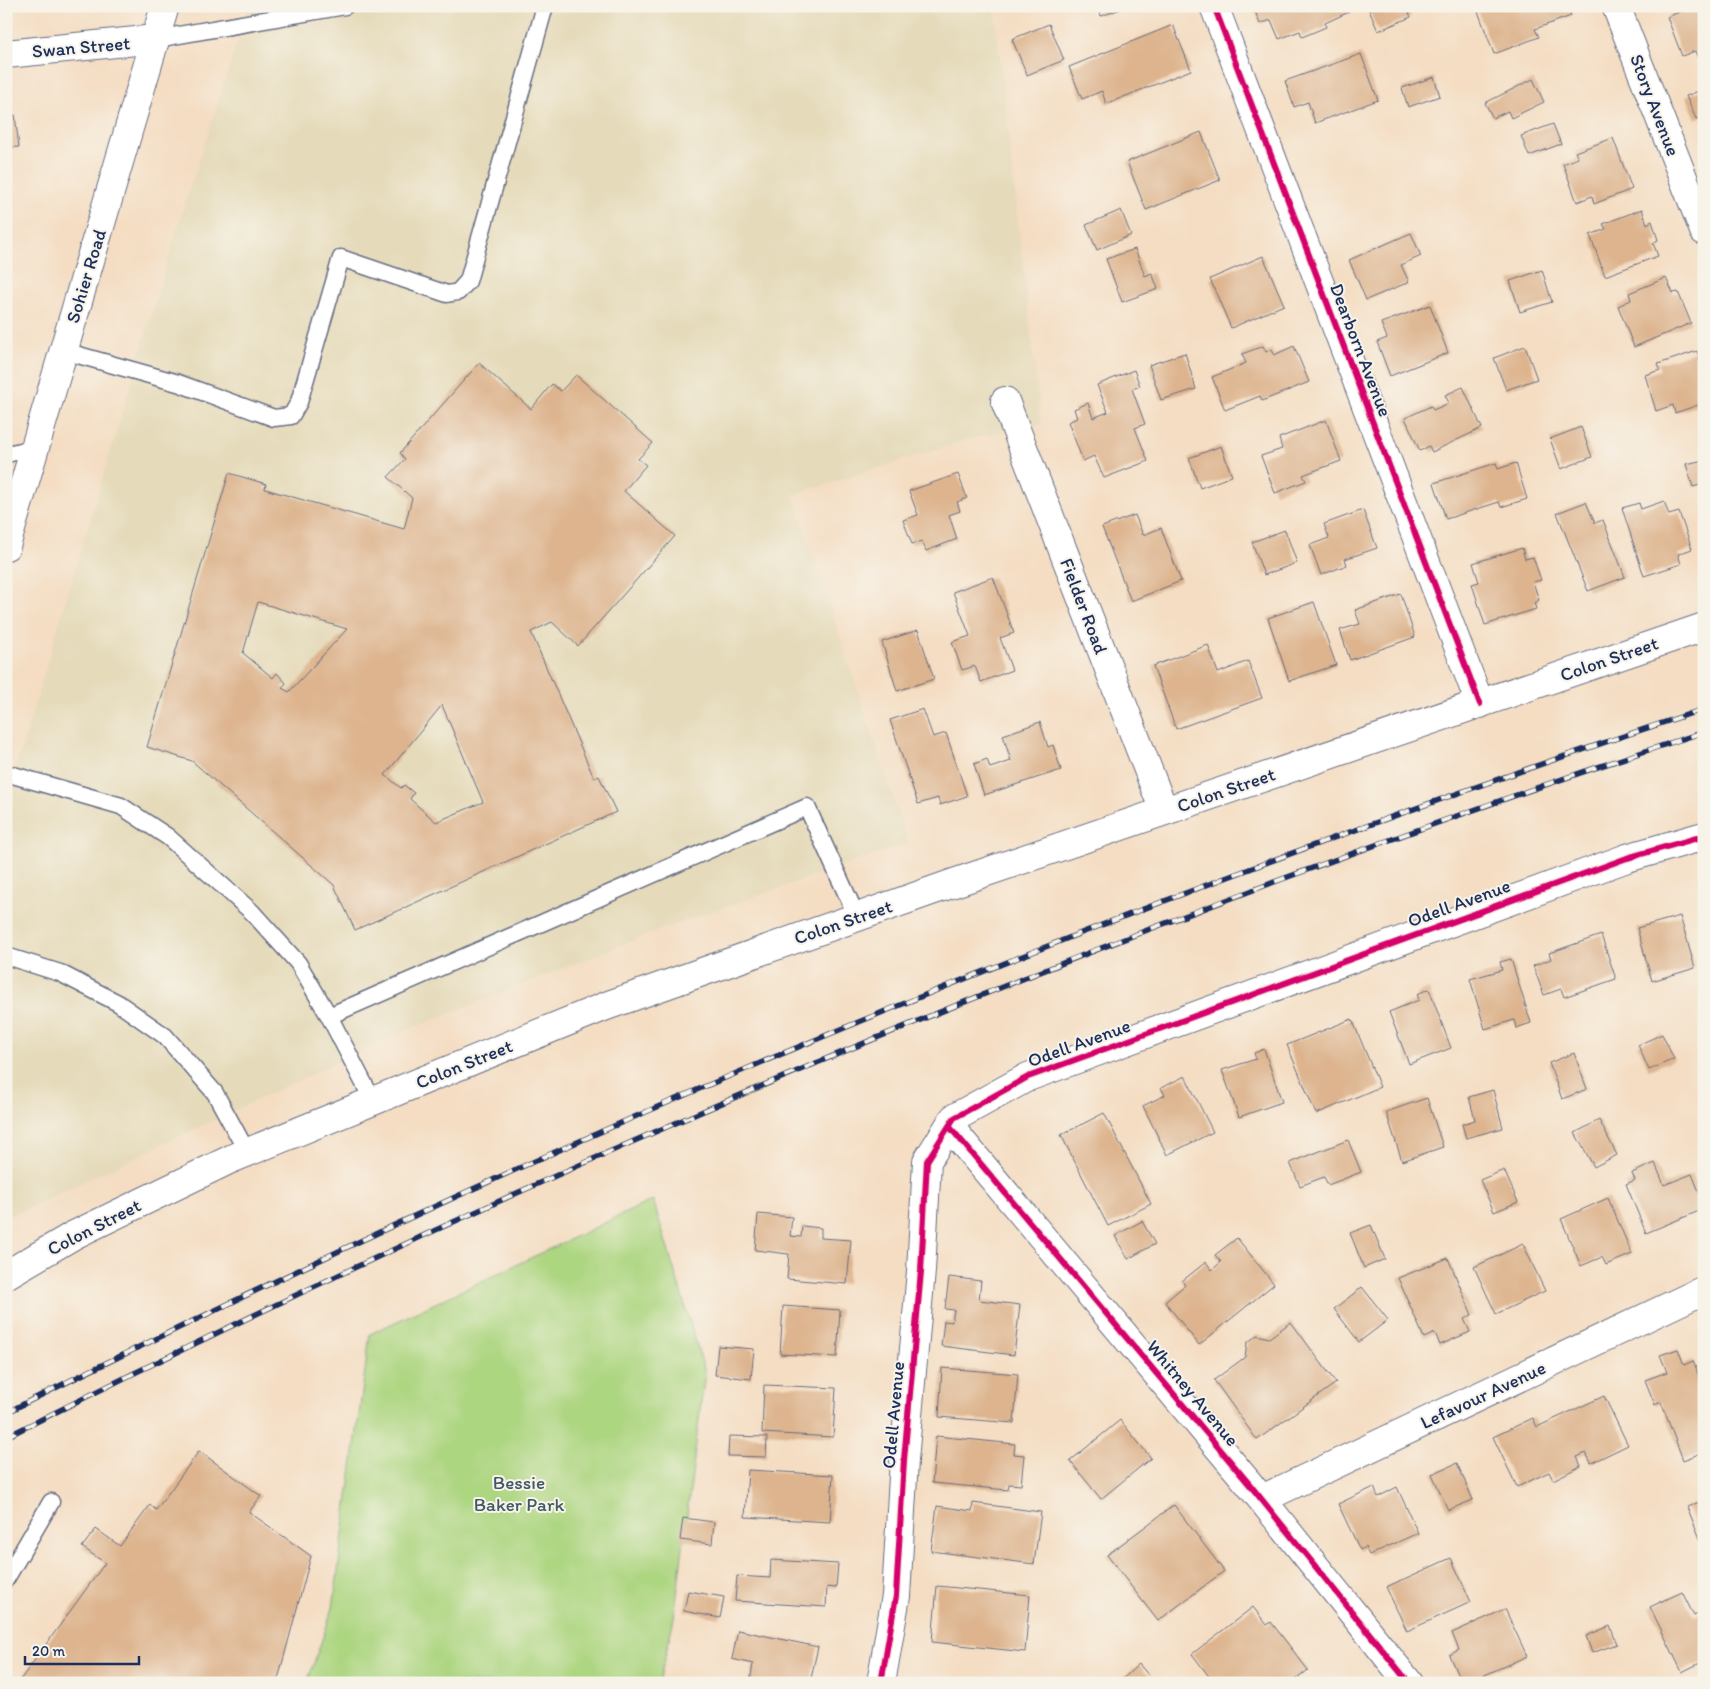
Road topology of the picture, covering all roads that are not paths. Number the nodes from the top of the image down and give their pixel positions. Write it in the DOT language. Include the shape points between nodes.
graph roads {
  1 [pos="165,6"];
  2 [pos="345,6"];
  3 [pos="545,6"];
  4 [pos="1214,6"];
  5 [pos="1616,6"];
  6 [pos="156,39"];
  7 [pos="6,54"];
  8 [pos="1704,231"];
  9 [pos="64,350"];
  10 [pos="1005,401"];
  11 [pos="36,448"];
  12 [pos="6,454"];
  13 [pos="6,546"];
  14 [pos="1704,627"];
  15 [pos="1480,704"];
  16 [pos="6,773"];
  17 [pos="1164,811"];
  18 [pos="1704,836"];
  19 [pos="857,917"];
  20 [pos="6,956"];
  21 [pos="329,1016"];
  22 [pos="373,1101"];
  23 [pos="949,1126"];
  24 [pos="247,1152"];
  25 [pos="6,1275"];
  26 [pos="1704,1290"];
  27 [pos="1262,1499"];
  28 [pos="51,1502"];
  29 [pos="6,1579"];
  30 [pos="881,1683"];
  31 [pos="1409,1683"];
  1 -- 6 [label="street, Sohier Road"];
  2 -- 6 [label="lane"];
  3 -- 9 [label="lane" via="468,281 458,292 447,294 341,258 299,402 291,416 274,418 178,383"];
  4 -- 15 [label="street, Dearborn Avenue"];
  5 -- 8 [label="street, Story Avenue"];
  6 -- 7 [label="street, Swan Street"];
  6 -- 9 [label="street, Sohier Road"];
  9 -- 11 [label="street, Sohier Road"];
  10 -- 17 [label="street, Fielder Road"];
  11 -- 12 [label="lane"];
  11 -- 13 [label="street, Sohier Road"];
  14 -- 15 [label="street, Colon Street"];
  15 -- 17 [label="street, Colon Street"];
  16 -- 21 [label="lane" via="121,806 168,837 252,912 298,963"];
  17 -- 19 [label="street, Colon Street"];
  18 -- 23 [label="street, Odell Avenue" via="1627,858 1028,1077 954,1118"];
  19 -- 21 [label="lane" via="807,807"];
  19 -- 22 [label="street, Colon Street" via="606,1006"];
  20 -- 24 [label="lane" via="60,974 118,1003 165,1036 215,1093"];
  21 -- 22 [label="lane"];
  22 -- 24 [label="street, Colon Street"];
  23 -- 27 [label="street, Whitney Avenue"];
  23 -- 30 [label="street, Odell Avenue" via="928,1162 896,1596"];
  24 -- 25 [label="street, Colon Street" via="74,1235"];
  26 -- 27 [label="street, Lefavour Avenue"];
  27 -- 31 [label="street, Whitney Avenue"];
  28 -- 29 [label="lane"];
}
